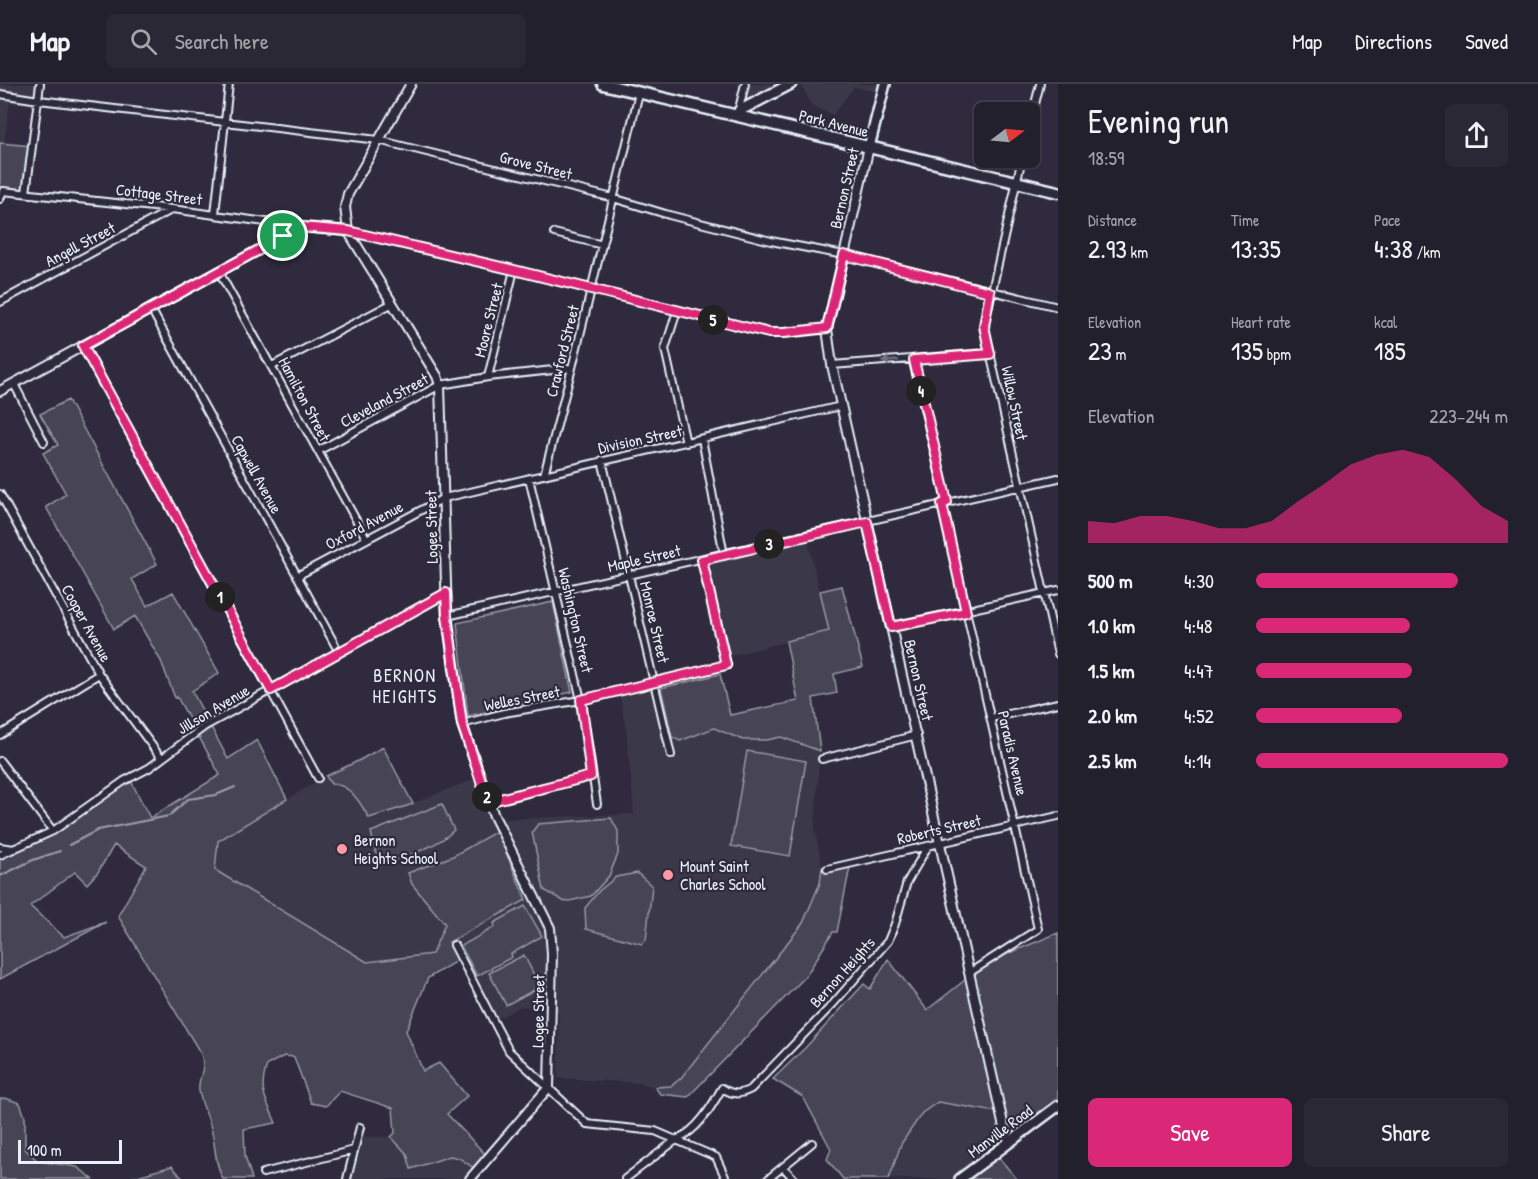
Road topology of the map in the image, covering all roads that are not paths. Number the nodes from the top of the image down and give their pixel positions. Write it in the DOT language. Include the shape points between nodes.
graph roads {
  1 [pos="40,84"];
  2 [pos="229,84"];
  3 [pos="411,84"];
  4 [pos="603,84"];
  5 [pos="745,84"];
  6 [pos="790,84"];
  7 [pos="885,84"];
  8 [pos="1040,84"];
  9 [pos="639,93"];
  10 [pos="0,94"];
  11 [pos="39,100"];
  12 [pos="1036,102"];
  13 [pos="738,113"];
  14 [pos="224,123"];
  15 [pos="378,140"];
  16 [pos="869,147"];
  17 [pos="1020,168"];
  18 [pos="1016,182"];
  19 [pos="1058,192"];
  20 [pos="26,193"];
  21 [pos="614,198"];
  22 [pos="0,200"];
  23 [pos="172,209"];
  24 [pos="215,214"];
  25 [pos="348,231"];
  26 [pos="554,233"];
  27 [pos="283,236"];
  28 [pos="603,245"];
  29 [pos="844,255"];
  30 [pos="514,270"];
  31 [pos="219,272"];
  32 [pos="591,290"];
  33 [pos="990,292"];
  34 [pos="0,302"];
  35 [pos="391,304"];
  36 [pos="1058,307"];
  37 [pos="151,309"];
  38 [pos="677,311"];
  39 [pos="827,328"];
  40 [pos="83,346"];
  41 [pos="990,354"];
  42 [pos="914,360"];
  43 [pos="832,365"];
  44 [pos="272,366"];
  45 [pos="572,368"];
  46 [pos="488,377"];
  47 [pos="14,384"];
  48 [pos="440,385"];
  49 [pos="0,391"];
  50 [pos="841,406"];
  51 [pos="702,439"];
  52 [pos="44,442"];
  53 [pos="686,443"];
  54 [pos="318,451"];
  55 [pos="602,460"];
  56 [pos="544,475"];
  57 [pos="529,478"];
  58 [pos="1058,478"];
  59 [pos="1020,487"];
  60 [pos="0,494"];
  61 [pos="444,498"];
  62 [pos="944,503"];
  63 [pos="867,522"];
  64 [pos="366,538"];
  65 [pos="724,555"];
  66 [pos="702,560"];
  67 [pos="630,575"];
  68 [pos="297,576"];
  69 [pos="1058,590"];
  70 [pos="557,592"];
  71 [pos="446,593"];
  72 [pos="1044,593"];
  73 [pos="966,612"];
  74 [pos="447,616"];
  75 [pos="891,627"];
  76 [pos="339,651"];
  77 [pos="1058,654"];
  78 [pos="99,674"];
  79 [pos="655,682"];
  80 [pos="271,690"];
  81 [pos="581,700"];
  82 [pos="1058,704"];
  83 [pos="991,718"];
  84 [pos="462,724"];
  85 [pos="0,735"];
  86 [pos="917,735"];
  87 [pos="671,755"];
  88 [pos="161,758"];
  89 [pos="822,759"];
  90 [pos="0,761"];
  91 [pos="591,776"];
  92 [pos="318,778"];
  93 [pos="488,802"];
  94 [pos="597,804"];
  95 [pos="1058,816"];
  96 [pos="1015,826"];
  97 [pos="53,831"];
  98 [pos="939,843"];
  99 [pos="928,846"];
  100 [pos="0,847"];
  101 [pos="16,849"];
  102 [pos="0,855"];
  103 [pos="827,869"];
  104 [pos="454,945"];
  105 [pos="969,973"];
  106 [pos="549,1087"];
  107 [pos="1058,1106"];
  108 [pos="360,1127"];
  109 [pos="676,1140"];
  110 [pos="1010,1142"];
  111 [pos="812,1143"];
  112 [pos="354,1150"];
  113 [pos="783,1167"];
  114 [pos="263,1173"];
  115 [pos="347,1179"];
  116 [pos="470,1179"];
  117 [pos="625,1179"];
  118 [pos="726,1179"];
  119 [pos="768,1179"];
  120 [pos="794,1179"];
  121 [pos="960,1179"];
  1 -- 11 [label="street"];
  2 -- 14 [label="street"];
  3 -- 15 [label="street, Logee Street"];
  4 -- 9 [label="main road, Park Avenue"];
  5 -- 13 [label="street"];
  6 -- 13 [label="main road"];
  7 -- 16 [label="main road, Bernon Street"];
  8 -- 12 [label="street"];
  9 -- 13 [label="main road, Park Avenue"];
  9 -- 21 [label="street, Crawford Street"];
  10 -- 11 [label="street, Grove Street"];
  11 -- 14 [label="street, Grove Street"];
  11 -- 20 [label="street"];
  13 -- 16 [label="main road, Park Avenue"];
  14 -- 15 [label="street, Grove Street"];
  14 -- 24 [label="street"];
  15 -- 21 [label="street, Grove Street"];
  15 -- 25 [label="street, Logee Street" via="348,194"];
  16 -- 18 [label="main road, Park Avenue"];
  16 -- 29 [label="street, Bernon Street"];
  17 -- 18 [label="street, Willow Street"];
  18 -- 19 [label="main road, Park Avenue"];
  18 -- 33 [label="street, Willow Street"];
  20 -- 22 [label="street, Cottage Street" via="3,191"];
  20 -- 23 [label="street, Cottage Street"];
  21 -- 28 [label="street, Crawford Street"];
  21 -- 29 [label="street, Grove Street" via="771,241"];
  23 -- 24 [label="street, Cottage Street"];
  23 -- 34 [label="street, Angell Street"];
  24 -- 27 [label="street, Cottage Street" via="273,223"];
  25 -- 27 [label="street" via="301,227"];
  25 -- 30 [label="street"];
  25 -- 35 [label="street, Logee Street"];
  26 -- 28 [label="street"];
  27 -- 31 [label="street"];
  28 -- 32 [label="street, Crawford Street"];
  29 -- 33 [label="street, Grove Street"];
  29 -- 39 [label="street, Bernon Street"];
  30 -- 32 [label="street"];
  30 -- 46 [label="street, Moore Street"];
  31 -- 37 [label="street"];
  31 -- 44 [label="street, Hamilton Street"];
  32 -- 38 [label="street"];
  32 -- 45 [label="street, Crawford Street"];
  33 -- 36 [label="street, Grove Street"];
  33 -- 41 [label="street, Willow Street" via="984,326"];
  35 -- 44 [label="street"];
  35 -- 48 [label="street, Logee Street"];
  37 -- 40 [label="street"];
  37 -- 68 [label="street, Capwell Avenue"];
  38 -- 39 [label="street" via="769,333"];
  38 -- 53 [label="street" via="665,349"];
  39 -- 43 [label="street, Bernon Street"];
  40 -- 47 [label="street"];
  40 -- 80 [label="street"];
  41 -- 42 [label="street"];
  41 -- 59 [label="street, Willow Street"];
  42 -- 43 [label="street, one-way"];
  42 -- 62 [label="street, Paradis Avenue"];
  43 -- 50 [label="street, Bernon Street"];
  44 -- 54 [label="street, Hamilton Street"];
  45 -- 46 [label="street, Cleveland Street"];
  45 -- 56 [label="street, Crawford Street"];
  46 -- 48 [label="street, Cleveland Street"];
  47 -- 49 [label="street"];
  47 -- 52 [label="street"];
  48 -- 54 [label="street, Cleveland Street"];
  48 -- 61 [label="street, Logee Street"];
  50 -- 51 [label="street, Division Street"];
  50 -- 63 [label="street, Bernon Street"];
  51 -- 53 [label="street, Division Street"];
  51 -- 65 [label="street"];
  53 -- 55 [label="street, Division Street"];
  54 -- 64 [label="street, Hamilton Street"];
  55 -- 56 [label="street, Division Street"];
  55 -- 67 [label="street, Monroe Street"];
  56 -- 57 [label="street, Division Street"];
  57 -- 61 [label="street, Division Street"];
  57 -- 70 [label="street, Washington Street"];
  58 -- 59 [label="street, Maple Street"];
  59 -- 62 [label="street, Maple Street"];
  59 -- 72 [label="street, Willow Street"];
  60 -- 78 [label="street, Cooper Avenue"];
  61 -- 64 [label="street, Oxford Avenue"];
  61 -- 71 [label="street, Logee Street"];
  62 -- 63 [label="street, Maple Street"];
  62 -- 73 [label="street, Paradis Avenue"];
  63 -- 65 [label="street, Maple Street"];
  63 -- 75 [label="street, Bernon Street"];
  64 -- 68 [label="street, Oxford Avenue"];
  65 -- 66 [label="street, Maple Street"];
  66 -- 67 [label="street, Maple Street"];
  66 -- 79 [label="street, Welles Street" via="726,665"];
  67 -- 70 [label="street, Maple Street"];
  67 -- 79 [label="street, Monroe Street"];
  68 -- 76 [label="street, Capwell Avenue"];
  69 -- 72 [label="street"];
  70 -- 74 [label="street, Maple Street"];
  70 -- 81 [label="street, Washington Street"];
  71 -- 74 [label="street, Logee Street"];
  71 -- 76 [label="street, Jillson Avenue"];
  72 -- 73 [label="street"];
  72 -- 77 [label="street, Willow Street"];
  73 -- 75 [label="street"];
  73 -- 83 [label="street, Paradis Avenue"];
  74 -- 84 [label="street, Logee Street"];
  75 -- 86 [label="street, Bernon Street"];
  76 -- 80 [label="street, Jillson Avenue"];
  78 -- 85 [label="street"];
  78 -- 88 [label="street, Cooper Avenue"];
  79 -- 81 [label="street, Welles Street"];
  79 -- 87 [label="street, Monroe Street"];
  80 -- 88 [label="street, Jillson Avenue" via="204,727"];
  80 -- 92 [label="street"];
  81 -- 84 [label="street, Welles Street"];
  81 -- 91 [label="street, Washington Street"];
  82 -- 83 [label="street"];
  83 -- 96 [label="street, Paradis Avenue"];
  84 -- 93 [label="street, Logee Street"];
  86 -- 89 [label="street"];
  86 -- 98 [label="street, Bernon Street"];
  88 -- 97 [label="street, Jillson Avenue"];
  90 -- 97 [label="street"];
  91 -- 93 [label="street"];
  91 -- 94 [label="street, Washington Street"];
  93 -- 106 [label="street, Logee Street" via="550,928"];
  95 -- 96 [label="street, Roberts Street"];
  96 -- 98 [label="street, Roberts Street"];
  96 -- 105 [label="street, Paradis Avenue" via="1038,929"];
  97 -- 101 [label="street, Jillson Avenue"];
  98 -- 99 [label="street, Roberts Street"];
  98 -- 105 [label="street, Bernon Street"];
  99 -- 103 [label="street, Roberts Street"];
  99 -- 109 [label="street, Bernon Heights" via="907,882 895,924 880,951 751,1089 732,1094 722,1088 711,1108 685,1136"];
  100 -- 101 [label="street"];
  101 -- 102 [label="street, Jillson Avenue"];
  104 -- 106 [label="street" via="509,1051"];
  105 -- 110 [label="street, Bernon Street"];
  106 -- 109 [label="street" via="587,1124 655,1131"];
  106 -- 116 [label="street"];
  107 -- 110 [label="main road, Manville Road"];
  108 -- 112 [label="street"];
  109 -- 117 [label="street"];
  109 -- 118 [label="street" via="716,1157"];
  110 -- 121 [label="main road, Manville Road"];
  111 -- 113 [label="street"];
  112 -- 114 [label="street"];
  112 -- 115 [label="street"];
  113 -- 119 [label="street"];
  113 -- 120 [label="street"];
}
